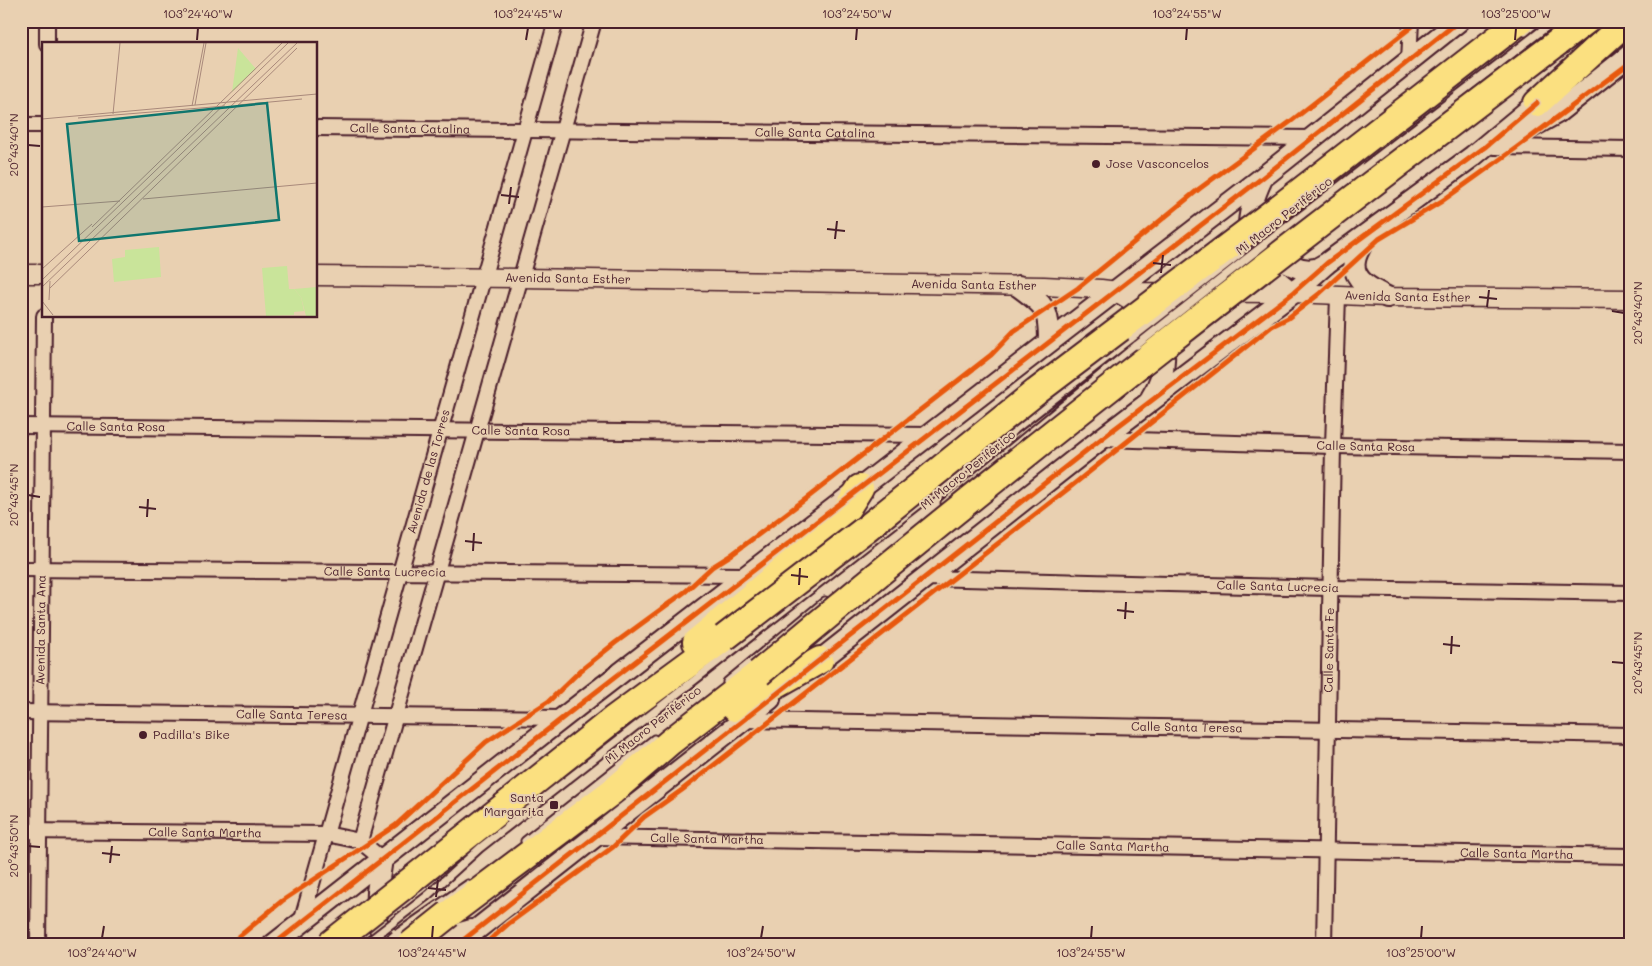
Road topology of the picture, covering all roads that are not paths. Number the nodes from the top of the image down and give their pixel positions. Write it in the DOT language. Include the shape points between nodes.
graph roads {
  1 [pos="47,21"];
  2 [pos="556,21"];
  3 [pos="594,21"];
  4 [pos="1411,21"];
  5 [pos="1460,21"];
  6 [pos="1538,21"];
  7 [pos="1554,21"];
  8 [pos="1586,21"];
  9 [pos="1627,21"];
  10 [pos="1518,30"];
  11 [pos="47,42"];
  12 [pos="1631,54"];
  13 [pos="1409,60"];
  14 [pos="1538,103"];
  15 [pos="21,125"];
  16 [pos="42,125"];
  17 [pos="318,128"];
  18 [pos="526,130"];
  19 [pos="563,131"];
  20 [pos="1313,138"];
  21 [pos="1485,147"];
  22 [pos="1631,149"];
  23 [pos="1262,178"];
  24 [pos="1249,221"];
  25 [pos="1273,228"];
  26 [pos="1368,233"];
  27 [pos="1327,263"];
  28 [pos="21,274"];
  29 [pos="42,274"];
  30 [pos="318,276"];
  31 [pos="484,277"];
  32 [pos="521,278"];
  33 [pos="1018,286"];
  34 [pos="1116,291"];
  35 [pos="1293,293"];
  36 [pos="1338,296"];
  37 [pos="1387,297"];
  38 [pos="1631,299"];
  39 [pos="44,318"];
  40 [pos="1081,318"];
  41 [pos="1049,342"];
  42 [pos="1163,363"];
  43 [pos="1149,402"];
  44 [pos="21,426"];
  45 [pos="43,427"];
  46 [pos="441,430"];
  47 [pos="477,430"];
  48 [pos="930,434"];
  49 [pos="1101,439"];
  50 [pos="1333,446"];
  51 [pos="1631,451"];
  52 [pos="860,488"];
  53 [pos="938,508"];
  54 [pos="21,569"];
  55 [pos="42,570"];
  56 [pos="400,572"];
  57 [pos="437,573"];
  58 [pos="748,575"];
  59 [pos="924,578"];
  60 [pos="1330,588"];
  61 [pos="1631,593"];
  62 [pos="831,596"];
  63 [pos="820,660"];
  64 [pos="724,684"];
  65 [pos="643,698"];
  66 [pos="21,712"];
  67 [pos="40,712"];
  68 [pos="360,716"];
  69 [pos="396,716"];
  70 [pos="563,718"];
  71 [pos="743,720"];
  72 [pos="1328,730"];
  73 [pos="1631,735"];
  74 [pos="666,737"];
  75 [pos="612,791"];
  76 [pos="21,831"];
  77 [pos="39,831"];
  78 [pos="326,834"];
  79 [pos="595,838"];
  80 [pos="360,841"];
  81 [pos="517,847"];
  82 [pos="1325,852"];
  83 [pos="1631,856"];
  84 [pos="382,859"];
  85 [pos="472,881"];
  86 [pos="376,920"];
  87 [pos="301,923"];
  88 [pos="476,936"];
  89 [pos="392,942"];
  90 [pos="38,945"];
  91 [pos="273,945"];
  92 [pos="329,945"];
  93 [pos="364,945"];
  94 [pos="457,945"];
  95 [pos="1324,945"];
  1 -- 11 [label="street"];
  2 -- 18 [label="street, Avenida de las Torres"];
  3 -- 19 [label="street"];
  4 -- 13 [label="street"];
  5 -- 13 [label="main road"];
  6 -- 10 [label="lane"];
  7 -- 53 [label="lane, Mi Macro Periférico, bridge" via="1137,345"];
  8 -- 74 [label="highway, bridge" via="1098,396 759,673"];
  9 -- 14 [label="highway"];
  10 -- 65 [label="highway, bridge" via="1036,392 867,528"];
  12 -- 21 [label="main road" via="1557,113 1521,133"];
  13 -- 20 [label="main road"];
  14 -- 21 [label="main road"];
  15 -- 16 [label="street"];
  17 -- 18 [label="street, Calle Santa Catalina"];
  18 -- 19 [label="street, Calle Santa Catalina"];
  18 -- 31 [label="street, Avenida de las Torres"];
  19 -- 20 [label="street, Calle Santa Catalina"];
  19 -- 32 [label="street"];
  20 -- 23 [label="main road"];
  21 -- 22 [label="street"];
  21 -- 26 [label="main road"];
  23 -- 24 [label="main road" via="1252,202"];
  23 -- 34 [label="main road"];
  24 -- 27 [label="main road" via="1260,245 1282,261 1314,270"];
  24 -- 35 [label="main road" via="1250,238 1258,259 1272,278"];
  25 -- 93 [label="lane, Mi Macro Periférico, bridge" via="480,848 427,896"];
  26 -- 27 [label="main road"];
  26 -- 37 [label="main road" via="1355,260 1356,272 1369,288"];
  27 -- 35 [label="main road"];
  28 -- 29 [label="street"];
  30 -- 31 [label="street, Avenida Santa Esther"];
  31 -- 32 [label="street, Avenida Santa Esther"];
  31 -- 46 [label="street, Avenida de las Torres"];
  32 -- 33 [label="street, Avenida Santa Esther"];
  32 -- 47 [label="street"];
  33 -- 34 [label="street, Avenida Santa Esther"];
  33 -- 41 [label="main road" via="1042,304 1049,320"];
  34 -- 35 [label="street, Avenida Santa Esther"];
  34 -- 40 [label="main road"];
  34 -- 42 [label="main road" via="1138,304 1154,322 1162,345"];
  35 -- 36 [label="street, Avenida Santa Esther"];
  35 -- 43 [label="main road"];
  36 -- 37 [label="street, Avenida Santa Esther"];
  36 -- 50 [label="street, Calle Santa Fe"];
  37 -- 38 [label="street, Avenida Santa Esther"];
  39 -- 45 [label="street, Avenida Santa Ana"];
  40 -- 41 [label="main road"];
  40 -- 42 [label="main road" via="1104,315 1135,324 1145,332"];
  41 -- 48 [label="main road"];
  42 -- 43 [label="main road" via="1160,381"];
  43 -- 49 [label="main road"];
  44 -- 45 [label="street, Calle Santa Rosa"];
  45 -- 46 [label="street, Calle Santa Rosa"];
  45 -- 55 [label="street, Avenida Santa Ana"];
  46 -- 47 [label="street, Calle Santa Rosa"];
  46 -- 56 [label="street, Avenida de las Torres"];
  47 -- 48 [label="street, Calle Santa Rosa"];
  47 -- 57 [label="street"];
  48 -- 52 [label="main road"];
  49 -- 50 [label="street, Calle Santa Rosa"];
  49 -- 59 [label="main road"];
  50 -- 51 [label="street, Calle Santa Rosa"];
  50 -- 60 [label="street, Calle Santa Fe"];
  52 -- 58 [label="main road"];
  52 -- 65 [label="highway" via="836,526 665,668"];
  54 -- 55 [label="street, Calle Santa Lucrecia"];
  55 -- 56 [label="street, Calle Santa Lucrecia"];
  55 -- 67 [label="street, Avenida Santa Ana"];
  56 -- 57 [label="street, Calle Santa Lucrecia"];
  56 -- 68 [label="street, Avenida de las Torres"];
  57 -- 58 [label="street, Calle Santa Lucrecia"];
  57 -- 69 [label="street"];
  58 -- 70 [label="main road"];
  59 -- 60 [label="street, Calle Santa Lucrecia"];
  59 -- 63 [label="main road"];
  60 -- 61 [label="street, Calle Santa Lucrecia"];
  60 -- 72 [label="street, Calle Santa Fe"];
  62 -- 64 [label="lane"];
  63 -- 71 [label="main road"];
  63 -- 75 [label="highway" via="732,710"];
  65 -- 92 [label="highway, bridge"];
  66 -- 67 [label="street, Calle Santa Teresa"];
  67 -- 68 [label="street, Calle Santa Teresa"];
  67 -- 77 [label="street, Avenida Santa Ana"];
  68 -- 69 [label="street, Calle Santa Teresa"];
  68 -- 78 [label="street, Avenida de las Torres"];
  69 -- 70 [label="street, Calle Santa Teresa"];
  69 -- 80 [label="street"];
  70 -- 84 [label="main road"];
  71 -- 72 [label="street, Calle Santa Teresa"];
  71 -- 79 [label="main road"];
  72 -- 73 [label="street, Calle Santa Teresa"];
  72 -- 82 [label="street, Calle Santa Fe"];
  74 -- 75 [label="highway"];
  74 -- 81 [label="lane, Mi Macro Periférico"];
  75 -- 89 [label="highway, bridge"];
  76 -- 77 [label="street, Calle Santa Martha"];
  77 -- 78 [label="street, Calle Santa Martha"];
  77 -- 90 [label="street, Avenida Santa Ana"];
  78 -- 80 [label="street, Calle Santa Martha"];
  78 -- 87 [label="street, Avenida de las Torres"];
  79 -- 82 [label="street, Calle Santa Martha"];
  79 -- 88 [label="main road"];
  80 -- 84 [label="street, Calle Santa Martha"];
  82 -- 83 [label="street, Calle Santa Martha"];
  82 -- 95 [label="street, Calle Santa Fe"];
  84 -- 86 [label="main road"];
  84 -- 87 [label="main road"];
  85 -- 89 [label="lane"];
  86 -- 88 [label="main road" via="383,933 395,941 411,943"];
  86 -- 89 [label="main road"];
  87 -- 91 [label="main road"];
  88 -- 94 [label="main road"];
}
